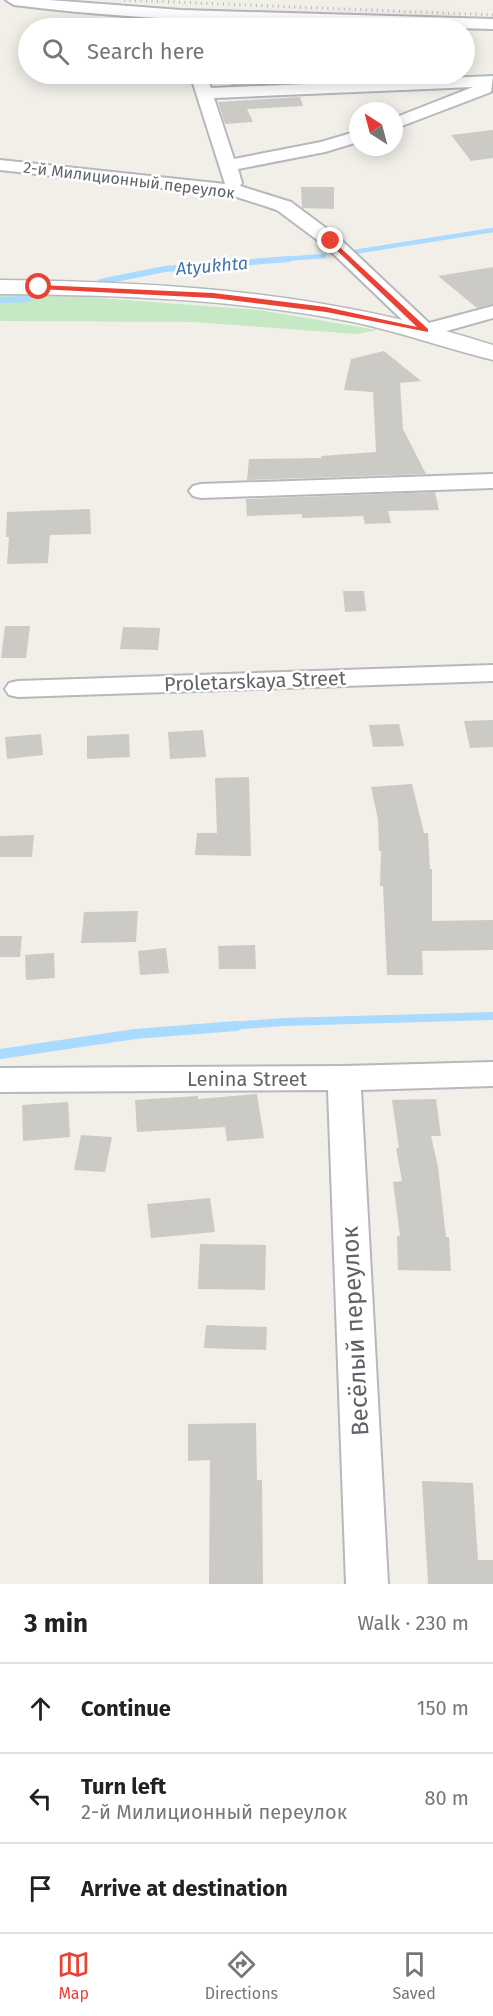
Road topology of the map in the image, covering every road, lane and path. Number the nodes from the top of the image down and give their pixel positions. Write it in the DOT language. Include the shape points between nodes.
graph roads {
  1 [pos="14,0"];
  2 [pos="152,18"];
  3 [pos="475,24"];
  4 [pos="493,24"];
  5 [pos="493,83"];
  6 [pos="201,84"];
  7 [pos="464,84"];
  8 [pos="475,84"];
  9 [pos="204,93"];
  10 [pos="403,120"];
  11 [pos="349,139"];
  12 [pos="0,165"];
  13 [pos="227,166"];
  14 [pos="236,191"];
  15 [pos="0,287"];
  16 [pos="493,312"];
  17 [pos="425,331"];
  18 [pos="493,353"];
  19 [pos="493,481"];
  20 [pos="201,491"];
  21 [pos="493,673"];
  22 [pos="18,689"];
  23 [pos="493,1074"];
  24 [pos="344,1078"];
  25 [pos="0,1080"];
  26 [pos="367,1584"];
  1 -- 2 [label="street"];
  3 -- 4 [label="street"];
  5 -- 8 [label="street"];
  5 -- 10 [label="street"];
  6 -- 9 [label="street"];
  7 -- 9 [label="street"];
  9 -- 13 [label="street"];
  11 -- 13 [label="street"];
  12 -- 14 [label="street, 2-й Милиционный переулок"];
  13 -- 14 [label="street"];
  14 -- 17 [label="street, 2-й Милиционный переулок" via="284,206 303,220 331,241"];
  15 -- 17 [label="street" via="213,296 326,309"];
  16 -- 17 [label="street"];
  17 -- 18 [label="street"];
  19 -- 20 [label="street"];
  21 -- 22 [label="street, Proletarskaya Street"];
  23 -- 24 [label="street, Lenina Street"];
  24 -- 25 [label="street, Lenina Street"];
  24 -- 26 [label="street, Весёлый переулок"];
}
